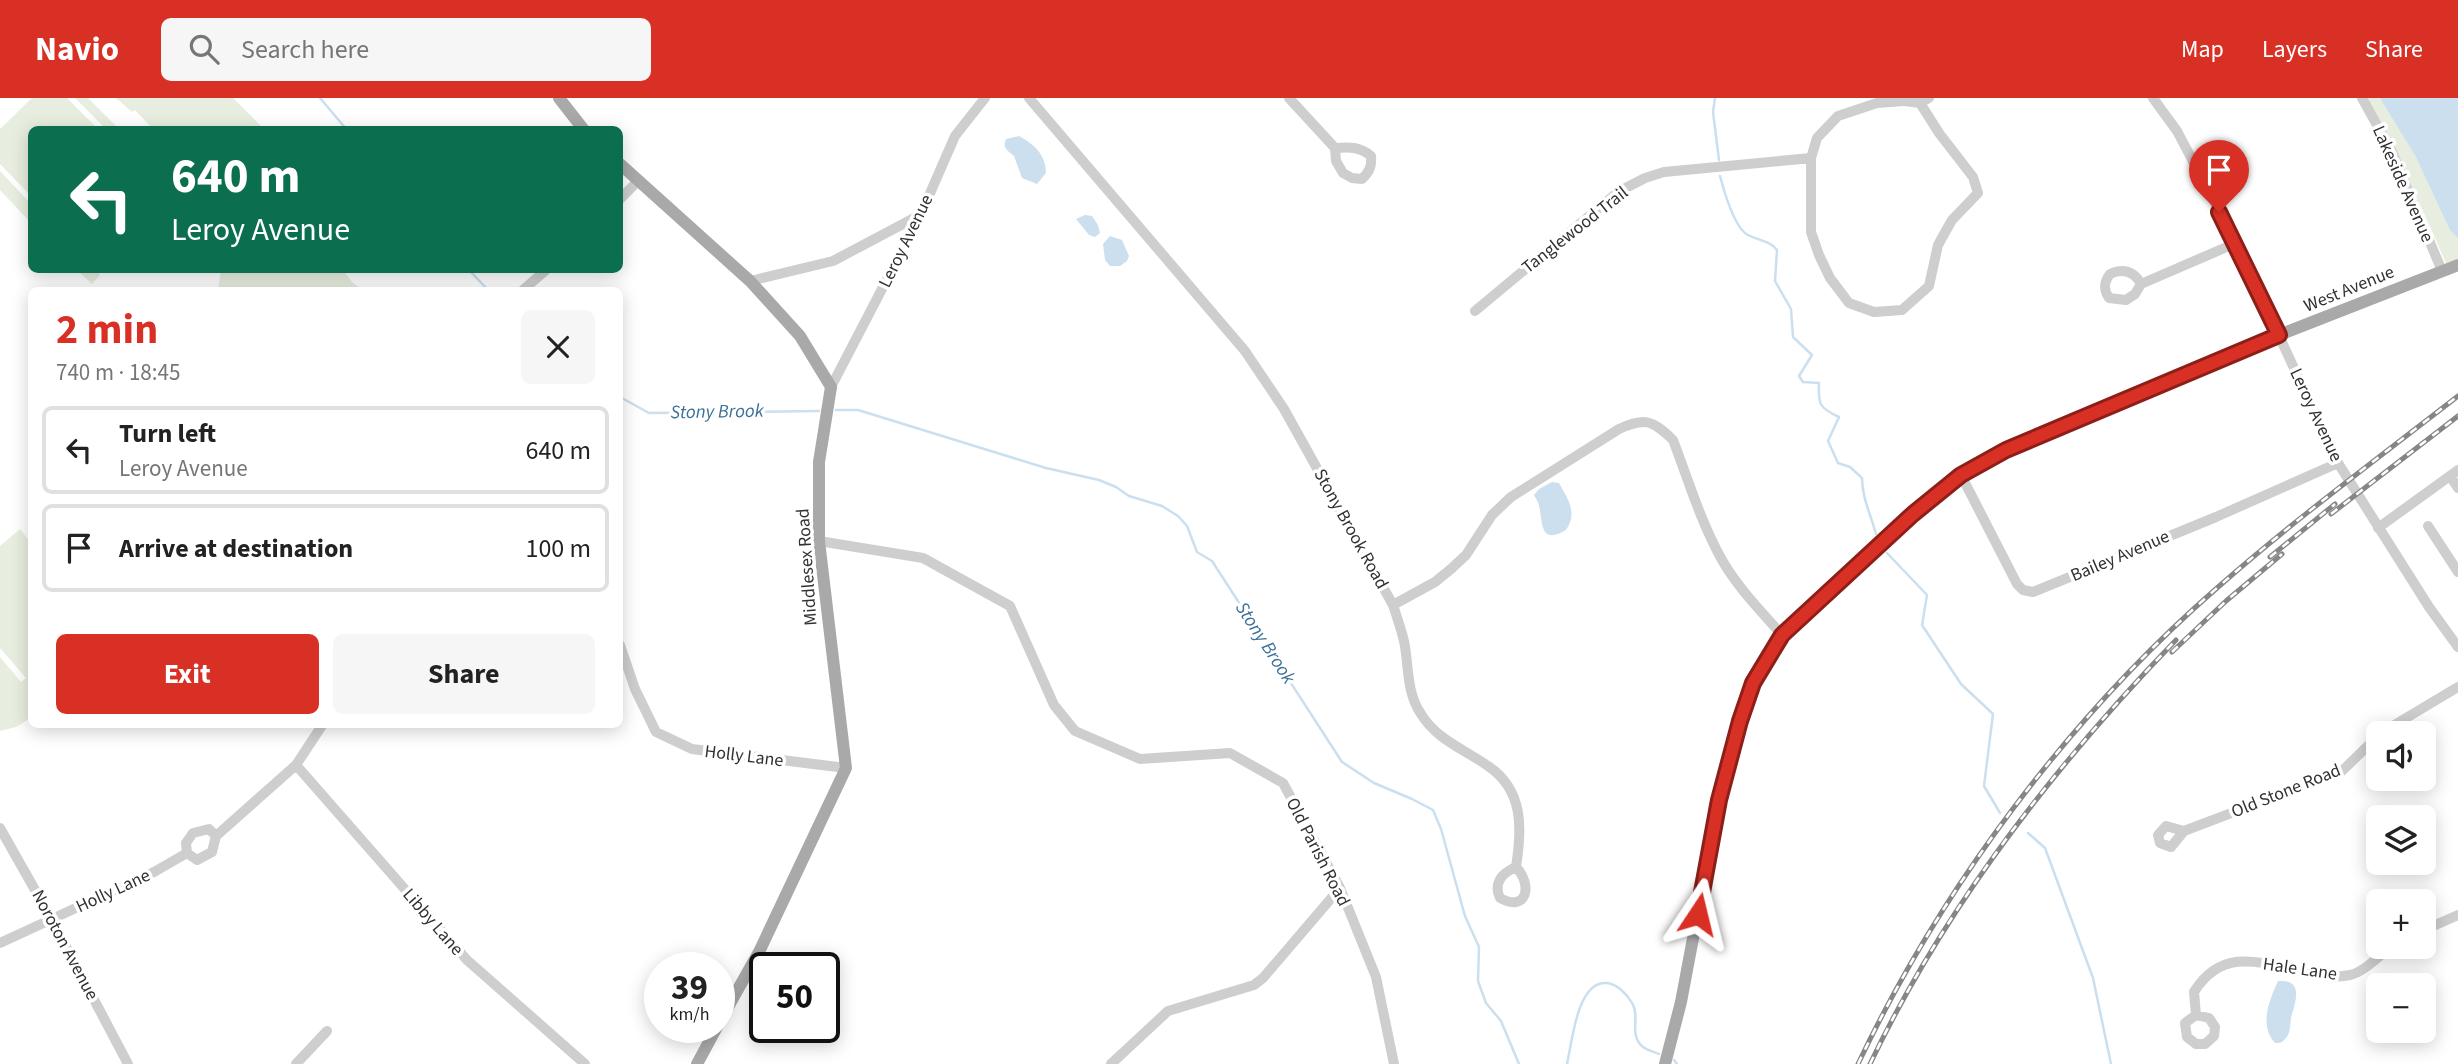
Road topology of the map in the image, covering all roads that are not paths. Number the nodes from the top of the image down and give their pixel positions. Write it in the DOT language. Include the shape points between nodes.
graph roads {
  1 [pos="559,98"];
  2 [pos="985,98"];
  3 [pos="1029,98"];
  4 [pos="1289,98"];
  5 [pos="2153,98"];
  6 [pos="2362,98"];
  7 [pos="1925,100"];
  8 [pos="581,126"];
  9 [pos="1335,148"];
  10 [pos="1811,158"];
  11 [pos="623,167"];
  12 [pos="638,181"];
  13 [pos="623,196"];
  14 [pos="921,215"];
  15 [pos="2236,243"];
  16 [pos="2458,265"];
  17 [pos="2442,271"];
  18 [pos="542,273"];
  19 [pos="750,281"];
  20 [pos="2141,284"];
  21 [pos="526,287"];
  22 [pos="1475,311"];
  23 [pos="2279,335"];
  24 [pos="831,387"];
  25 [pos="2338,463"];
  26 [pos="2454,473"];
  27 [pos="1961,475"];
  28 [pos="2458,488"];
  29 [pos="2428,526"];
  30 [pos="2378,528"];
  31 [pos="819,541"];
  32 [pos="2458,572"];
  33 [pos="1393,605"];
  34 [pos="1782,635"];
  35 [pos="2458,647"];
  36 [pos="623,654"];
  37 [pos="2458,687"];
  38 [pos="2401,721"];
  39 [pos="320,728"];
  40 [pos="2366,747"];
  41 [pos="296,765"];
  42 [pos="846,768"];
  43 [pos="0,828"];
  44 [pos="2184,831"];
  45 [pos="216,836"];
  46 [pos="187,853"];
  47 [pos="1516,867"];
  48 [pos="1340,888"];
  49 [pos="2458,915"];
  50 [pos="52,920"];
  51 [pos="2436,925"];
  52 [pos="0,943"];
  53 [pos="2374,959"];
  54 [pos="735,995"];
  55 [pos="2196,1015"];
  56 [pos="327,1031"];
  57 [pos="708,1043"];
  58 [pos="128,1064"];
  59 [pos="296,1064"];
  60 [pos="585,1064"];
  61 [pos="697,1064"];
  62 [pos="1111,1064"];
  63 [pos="1394,1064"];
  64 [pos="1665,1064"];
  1 -- 8 [label="main road"];
  2 -- 14 [label="street, Leroy Avenue" via="955,136"];
  3 -- 33 [label="street, Stony Brook Road" via="1245,351 1284,408"];
  4 -- 9 [label="street"];
  5 -- 15 [label="street, Leroy Avenue" via="2177,131"];
  6 -- 17 [label="street, Lakeside Avenue" via="2392,152"];
  7 -- 10 [label="street" via="1877,103 1838,116 1817,138"];
  7 -- 10 [label="street" via="1939,133 1973,177 1978,193 1952,220 1938,245 1929,286 1902,310 1874,312 1849,303 1830,278 1811,232"];
  10 -- 22 [label="street, Tanglewood Trail" via="1664,172 1645,178 1618,192"];
  11 -- 12 [label="main road"];
  12 -- 13 [label="street"];
  12 -- 19 [label="main road"];
  14 -- 19 [label="street" via="833,261"];
  14 -- 24 [label="street, Leroy Avenue"];
  15 -- 20 [label="street"];
  15 -- 23 [label="street, Leroy Avenue"];
  16 -- 17 [label="main road, West Avenue"];
  17 -- 23 [label="main road, West Avenue"];
  18 -- 21 [label="street"];
  19 -- 24 [label="main road" via="800,336"];
  23 -- 25 [label="street, Leroy Avenue"];
  23 -- 27 [label="main road, West Avenue" via="2006,450"];
  24 -- 31 [label="main road, Middlesex Road" via="819,462"];
  25 -- 27 [label="street, Bailey Avenue" via="2033,592 2017,584"];
  25 -- 30 [label="street, Leroy Avenue"];
  26 -- 28 [label="street"];
  26 -- 30 [label="street"];
  27 -- 34 [label="main road, West Avenue"];
  29 -- 32 [label="street"];
  30 -- 35 [label="street, Leroy Avenue"];
  31 -- 42 [label="main road, Middlesex Road"];
  31 -- 48 [label="street, Old Parish Road" via="923,558 1010,606 1054,705 1075,731 1140,759 1230,753 1283,783"];
  33 -- 34 [label="street, Stony Brook Road" via="1451,569 1510,497 1637,421 1650,423 1673,440 1722,560"];
  33 -- 47 [label="street" via="1419,712 1455,748 1487,765 1514,794 1520,819"];
  34 -- 64 [label="main road, West Avenue" via="1753,683 1740,721 1719,800"];
  36 -- 42 [label="street, Holly Lane" via="656,732 692,749"];
  37 -- 38 [label="street, Old Stone Road"];
  39 -- 41 [label="street, Holly Lane"];
  40 -- 44 [label="street, Old Stone Road" via="2342,771"];
  41 -- 45 [label="street, Holly Lane"];
  41 -- 60 [label="street, Libby Lane" via="467,960"];
  42 -- 54 [label="main road"];
  43 -- 50 [label="street, Noroton Avenue"];
  45 -- 46 [label="street, Holly Lane" via="212,852 202,859 193,860"];
  45 -- 46 [label="street, Holly Lane" via="209,829 193,833 186,843"];
  46 -- 50 [label="street, Holly Lane"];
  48 -- 62 [label="street" via="1254,985 1168,1011"];
  48 -- 63 [label="street, Old Parish Road" via="1376,977"];
  49 -- 51 [label="street"];
  50 -- 52 [label="street, Holly Lane"];
  50 -- 58 [label="street, Noroton Avenue"];
  53 -- 55 [label="street, Hale Lane" via="2353,975 2330,977 2262,962 2223,965 2210,971 2194,992"];
  56 -- 59 [label="street"];
  57 -- 61 [label="main road"];
}
